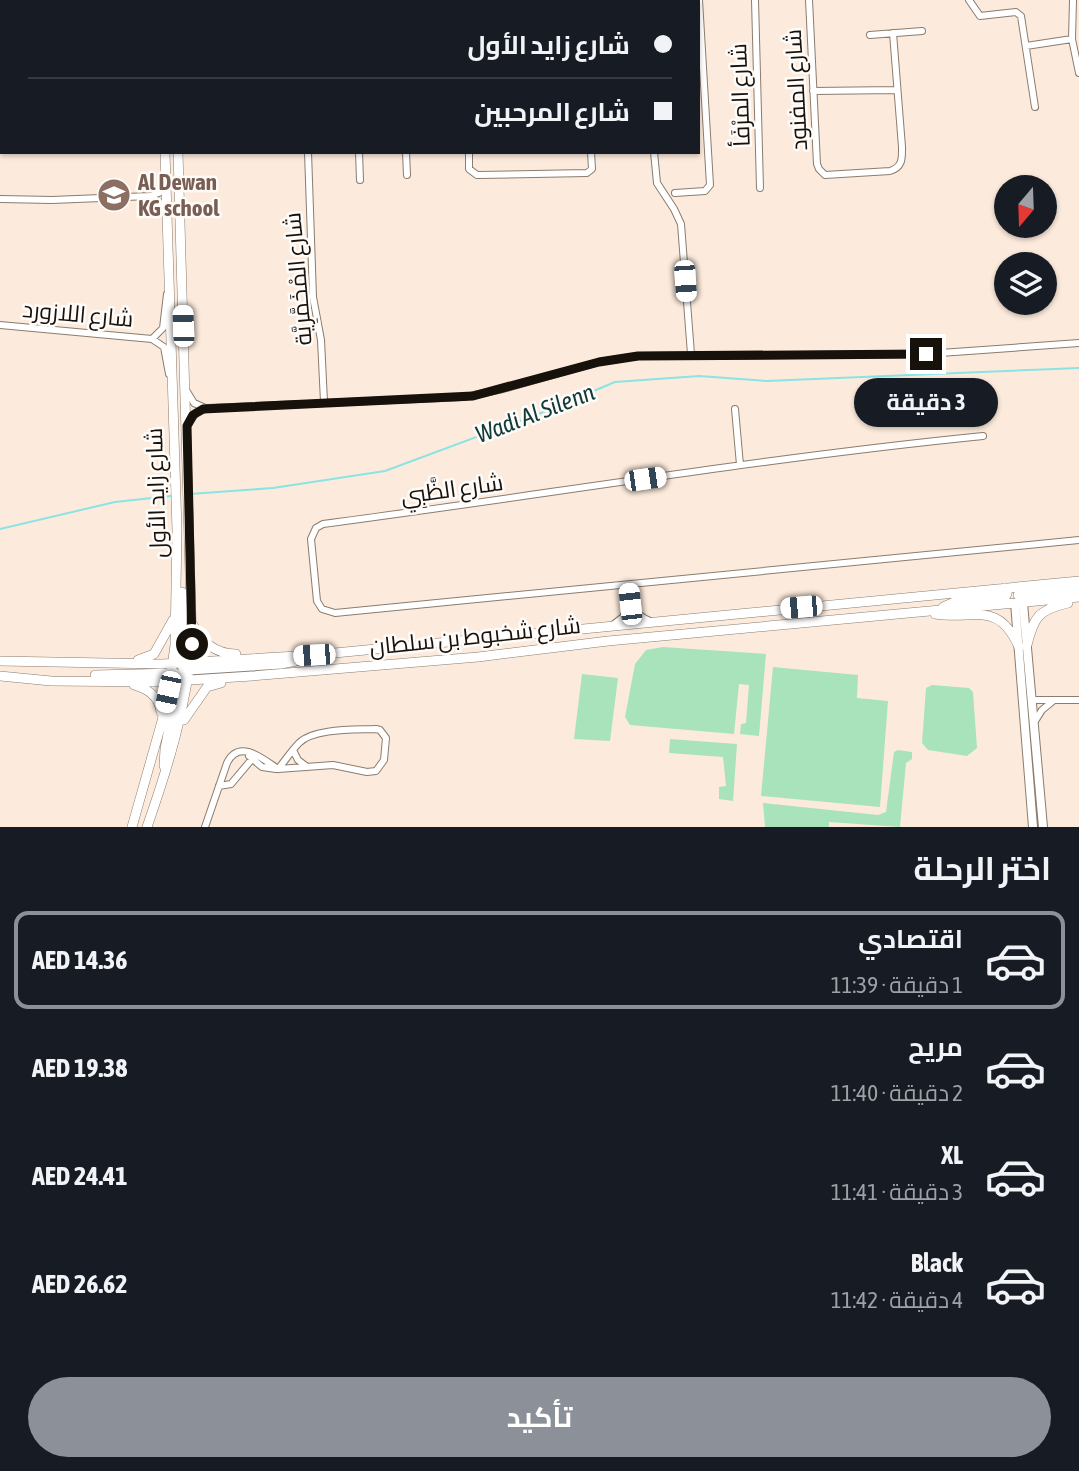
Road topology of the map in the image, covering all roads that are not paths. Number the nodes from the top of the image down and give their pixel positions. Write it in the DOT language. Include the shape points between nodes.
graph roads {
  1 [pos="755,0"];
  2 [pos="809,0"];
  3 [pos="969,0"];
  4 [pos="1075,4"];
  5 [pos="700,17"];
  6 [pos="922,31"];
  7 [pos="893,33"];
  8 [pos="870,34"];
  9 [pos="1072,39"];
  10 [pos="1026,46"];
  11 [pos="1079,73"];
  12 [pos="897,90"];
  13 [pos="813,91"];
  14 [pos="1035,107"];
  15 [pos="165,154"];
  16 [pos="178,154"];
  17 [pos="308,154"];
  18 [pos="359,154"];
  19 [pos="406,154"];
  20 [pos="469,154"];
  21 [pos="592,154"];
  22 [pos="654,154"];
  23 [pos="407,175"];
  24 [pos="360,180"];
  25 [pos="166,185"];
  26 [pos="760,188"];
  27 [pos="675,193"];
  28 [pos="150,196"];
  29 [pos="0,198"];
  30 [pos="167,219"];
  31 [pos="170,286"];
  32 [pos="0,325"];
  33 [pos="152,339"];
  34 [pos="1079,343"];
  35 [pos="691,354"];
  36 [pos="172,379"];
  37 [pos="186,389"];
  38 [pos="324,402"];
  39 [pos="207,408"];
  40 [pos="735,409"];
  41 [pos="187,426"];
  42 [pos="984,436"];
  43 [pos="740,466"];
  44 [pos="1079,540"];
  45 [pos="177,567"];
  46 [pos="1079,581"];
  47 [pos="628,584"];
  48 [pos="1007,588"];
  49 [pos="1079,588"];
  50 [pos="1079,599"];
  51 [pos="1019,603"];
  52 [pos="630,604"];
  53 [pos="939,610"];
  54 [pos="176,612"];
  55 [pos="923,612"];
  56 [pos="653,621"];
  57 [pos="192,624"];
  58 [pos="612,625"];
  59 [pos="1023,646"];
  60 [pos="314,655"];
  61 [pos="0,661"];
  62 [pos="1019,662"];
  63 [pos="119,664"];
  64 [pos="180,672"];
  65 [pos="0,676"];
  66 [pos="252,676"];
  67 [pos="51,681"];
  68 [pos="122,681"];
  69 [pos="1032,700"];
  70 [pos="1054,700"];
  71 [pos="1079,700"];
  72 [pos="162,721"];
  73 [pos="1034,723"];
  74 [pos="176,738"];
  75 [pos="293,750"];
  76 [pos="247,751"];
  77 [pos="252,759"];
  78 [pos="307,767"];
  79 [pos="278,769"];
  80 [pos="165,774"];
  81 [pos="219,786"];
  82 [pos="132,827"];
  83 [pos="147,827"];
  84 [pos="205,827"];
  85 [pos="1033,827"];
  86 [pos="1043,827"];
  1 -- 26 [label="street, شارع المرْفَأ"];
  2 -- 13 [label="street, شارع المفنود"];
  3 -- 10 [label="street" via="981,16 1019,14"];
  4 -- 9 [label="street"];
  5 -- 27 [label="street" via="710,185 705,191"];
  6 -- 7 [label="street"];
  7 -- 8 [label="street"];
  7 -- 12 [label="street, شارع المفنود"];
  9 -- 10 [label="street"];
  9 -- 11 [label="street"];
  10 -- 14 [label="street"];
  12 -- 13 [label="street"];
  12 -- 13 [label="street, شارع المفنود" via="899,166 890,171 831,176 818,166"];
  15 -- 25 [label="main road, شارع زايد الأول"];
  16 -- 37 [label="main road, شارع زايد الأول"];
  17 -- 38 [label="street, شارع المْخَمَّرِيَّة" via="313,297"];
  18 -- 24 [label="street"];
  19 -- 23 [label="street"];
  20 -- 21 [label="street" via="469,169 477,175 587,173 592,169"];
  22 -- 35 [label="street" via="657,183 681,224"];
  25 -- 28 [label="street"];
  25 -- 30 [label="main road, شارع زايد الأول"];
  28 -- 29 [label="street"];
  28 -- 30 [label="street"];
  30 -- 31 [label="main road, شارع زايد الأول"];
  31 -- 33 [label="street, شارع اللازورد" via="163,328"];
  31 -- 36 [label="main road, شارع زايد الأول"];
  32 -- 33 [label="street, شارع اللازورد"];
  33 -- 36 [label="street, شارع اللازورد" via="164,347"];
  34 -- 35 [label="street" via="926,354"];
  35 -- 38 [label="street" via="599,362 473,396"];
  36 -- 45 [label="main road, شارع زايد الأول"];
  37 -- 39 [label="street" via="194,403"];
  37 -- 41 [label="main road, شارع زايد الأول"];
  38 -- 39 [label="street"];
  39 -- 41 [label="street" via="193,415"];
  40 -- 43 [label="street"];
  41 -- 57 [label="main road, شارع زايد الأول"];
  42 -- 43 [label="street, شارع الظَّبِي"];
  43 -- 47 [label="street, شارع الظَّبِي" via="323,524 312,535 317,601 330,613"];
  44 -- 47 [label="street, شارع الظَّبِي"];
  45 -- 54 [label="main road, شارع زايد الأول"];
  45 -- 64 [label="main road" via="182,587"];
  46 -- 48 [label="main road, شارع شخبوط بن سلطان"];
  47 -- 52 [label="street"];
  48 -- 51 [label="main road"];
  48 -- 53 [label="main road" via="1006,596 954,602"];
  48 -- 56 [label="main road, شارع شخبوط بن سلطان"];
  49 -- 51 [label="main road"];
  50 -- 51 [label="main road, شارع شخبوط بن سلطان"];
  50 -- 59 [label="main road" via="1040,614"];
  51 -- 53 [label="main road, شارع شخبوط بن سلطان"];
  51 -- 59 [label="main road"];
  52 -- 56 [label="street" via="639,616"];
  52 -- 58 [label="street"];
  53 -- 55 [label="main road, شارع شخبوط بن سلطان"];
  54 -- 63 [label="main road" via="154,654"];
  54 -- 64 [label="main road, شارع زايد الأول"];
  55 -- 59 [label="main road" via="992,616 1008,626"];
  55 -- 66 [label="main road, شارع شخبوط بن سلطان"];
  56 -- 58 [label="main road, شارع شخبوط بن سلطان"];
  57 -- 60 [label="main road" via="204,641 224,653"];
  57 -- 64 [label="main road, شارع زايد الأول"];
  58 -- 60 [label="main road, شارع شخبوط بن سلطان"];
  59 -- 62 [label="main road"];
  59 -- 69 [label="main road"];
  60 -- 64 [label="main road, شارع شخبوط بن سلطان"];
  61 -- 63 [label="main road, شارع شخبوط بن سلطان"];
  62 -- 69 [label="main road" via="1026,698"];
  62 -- 85 [label="main road"];
  63 -- 64 [label="main road, شارع شخبوط بن سلطان"];
  64 -- 66 [label="main road, شارع شخبوط بن سلطان"];
  64 -- 67 [label="main road"];
  64 -- 68 [label="main road, شارع شخبوط بن سلطان"];
  64 -- 72 [label="main road, شارع زايد الأول"];
  64 -- 74 [label="main road, شارع زايد الأول"];
  64 -- 80 [label="main road"];
  65 -- 67 [label="main road, شارع شخبوط بن سلطان"];
  66 -- 74 [label="main road" via="207,687"];
  67 -- 68 [label="main road, شارع شخبوط بن سلطان"];
  68 -- 72 [label="main road" via="153,695"];
  69 -- 70 [label="street"];
  69 -- 73 [label="main road"];
  70 -- 71 [label="street"];
  70 -- 73 [label="street"];
  72 -- 82 [label="main road, شارع زايد الأول"];
  73 -- 86 [label="main road"];
  74 -- 80 [label="main road, شارع زايد الأول"];
  75 -- 78 [label="street"];
  75 -- 78 [label="street" via="320,733 376,729 386,738 384,760 376,771 333,765"];
  75 -- 79 [label="street"];
  76 -- 77 [label="street"];
  76 -- 79 [label="street"];
  76 -- 81 [label="street" via="236,752 229,759"];
  77 -- 79 [label="street"];
  77 -- 81 [label="street" via="231,785"];
  78 -- 79 [label="street"];
  80 -- 83 [label="main road, شارع زايد الأول"];
  81 -- 84 [label="street"];
}
